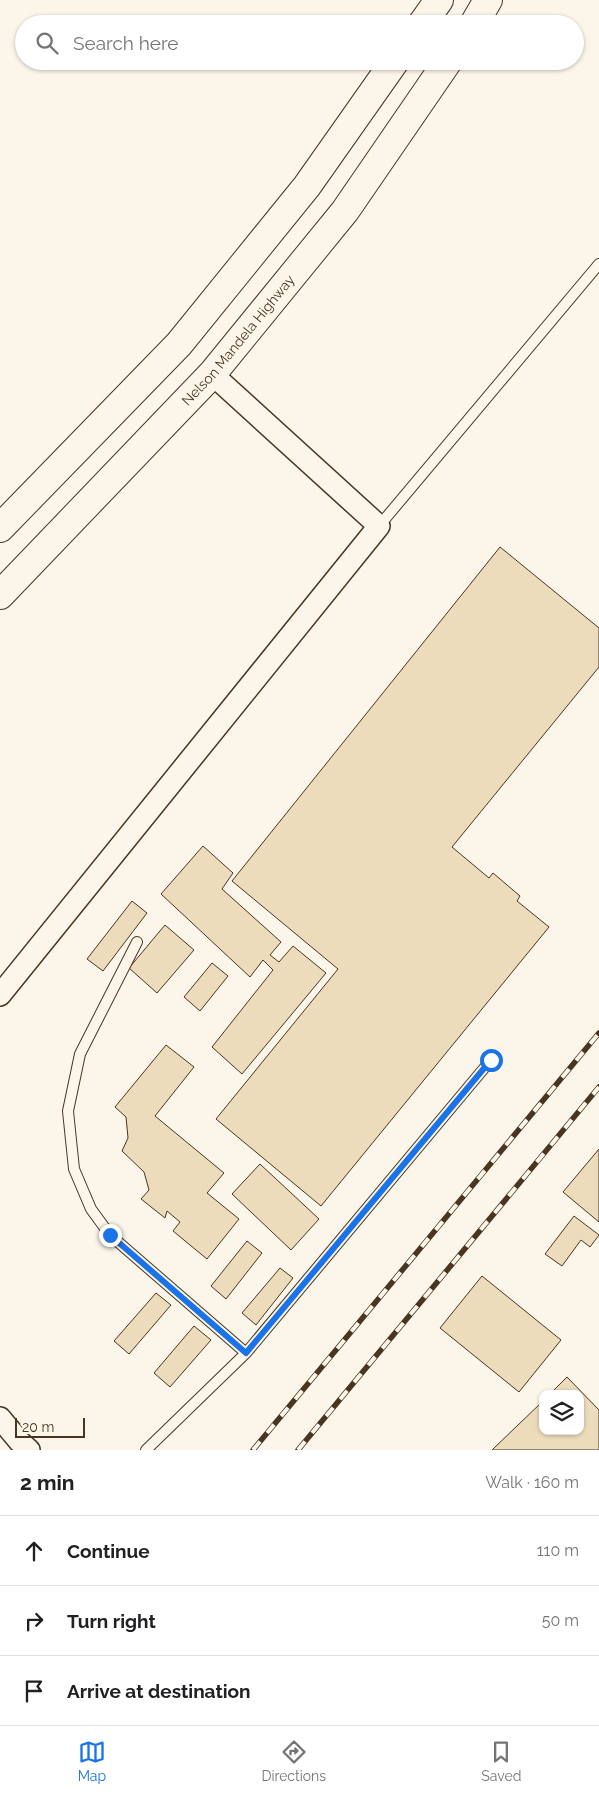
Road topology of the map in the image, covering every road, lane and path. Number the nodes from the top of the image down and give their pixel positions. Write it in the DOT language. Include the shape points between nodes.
graph roads {
  1 [pos="439,0"];
  2 [pos="488,0"];
  3 [pos="428,15"];
  4 [pos="479,15"];
  5 [pos="389,70"];
  6 [pos="442,70"];
  7 [pos="599,264"];
  8 [pos="212,374"];
  9 [pos="379,526"];
  10 [pos="0,528"];
  11 [pos="0,595"];
  12 [pos="137,942"];
  13 [pos="0,995"];
  14 [pos="491,1060"];
  15 [pos="246,1353"];
  16 [pos="0,1418"];
  17 [pos="29,1450"];
  18 [pos="146,1450"];
  1 -- 3 [label="main road"];
  2 -- 4 [label="main road"];
  5 -- 10 [label="main road" via="307,186 179,344"];
  6 -- 8 [label="main road, Nelson Mandela Highway" via="345,211"];
  7 -- 9 [label="lane"];
  8 -- 9 [label="street"];
  8 -- 11 [label="main road, Nelson Mandela Highway"];
  9 -- 13 [label="street"];
  12 -- 15 [label="lane" via="80,1054 68,1111 74,1169 90,1209 110,1235"];
  14 -- 15 [label="lane"];
  15 -- 18 [label="lane"];
  16 -- 17 [label="street"];
}
